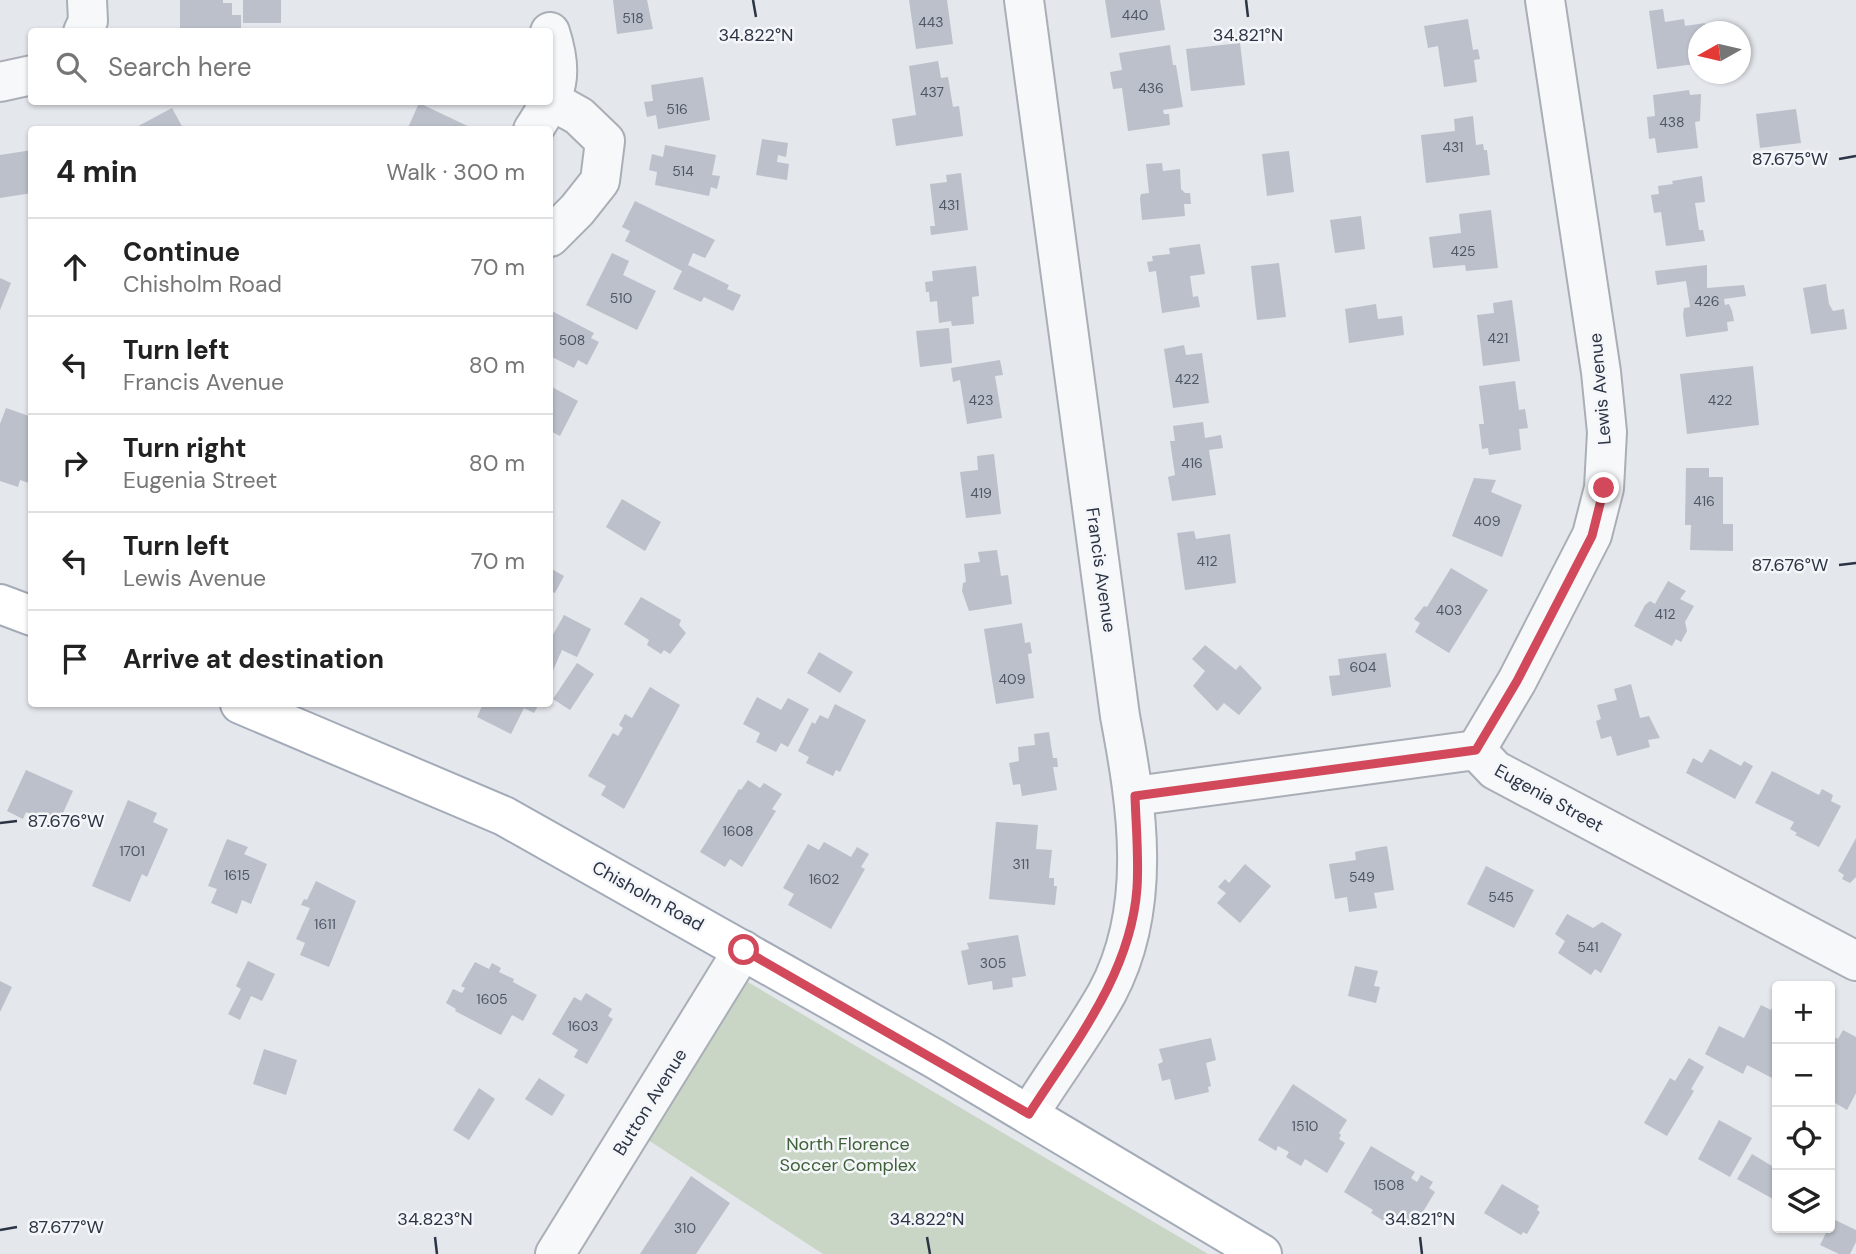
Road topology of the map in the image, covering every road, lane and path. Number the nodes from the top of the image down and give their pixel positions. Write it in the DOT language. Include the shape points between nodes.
graph roads {
  1 [pos="87,0"];
  2 [pos="544,0"];
  3 [pos="1024,0"];
  4 [pos="1545,0"];
  5 [pos="85,28"];
  6 [pos="549,28"];
  7 [pos="553,42"];
  8 [pos="28,76"];
  9 [pos="553,80"];
  10 [pos="0,82"];
  11 [pos="542,115"];
  12 [pos="553,234"];
  13 [pos="0,604"];
  14 [pos="28,614"];
  15 [pos="248,707"];
  16 [pos="1476,750"];
  17 [pos="1135,796"];
  18 [pos="744,950"];
  19 [pos="1856,961"];
  20 [pos="1029,1114"];
  21 [pos="555,1254"];
  22 [pos="1262,1254"];
  1 -- 5 [label="street"];
  2 -- 6 [label="street"];
  3 -- 17 [label="street, Francis Avenue"];
  4 -- 16 [label="street, Lewis Avenue" via="1601,373 1607,432 1604,488 1592,536"];
  7 -- 9 [label="street" via="559,61"];
  8 -- 10 [label="street"];
  11 -- 12 [label="street" via="579,116 605,141 600,181"];
  13 -- 14 [label="main road"];
  15 -- 18 [label="main road, Chisholm Road" via="504,816"];
  16 -- 17 [label="street"];
  16 -- 19 [label="street, Eugenia Street" via="1495,770"];
  17 -- 20 [label="street, Francis Avenue" via="1137,887 1132,925 1108,991"];
  18 -- 20 [label="main road, Chisholm Road"];
  18 -- 21 [label="street, Button Avenue"];
  20 -- 22 [label="main road, Chisholm Road"];
}
